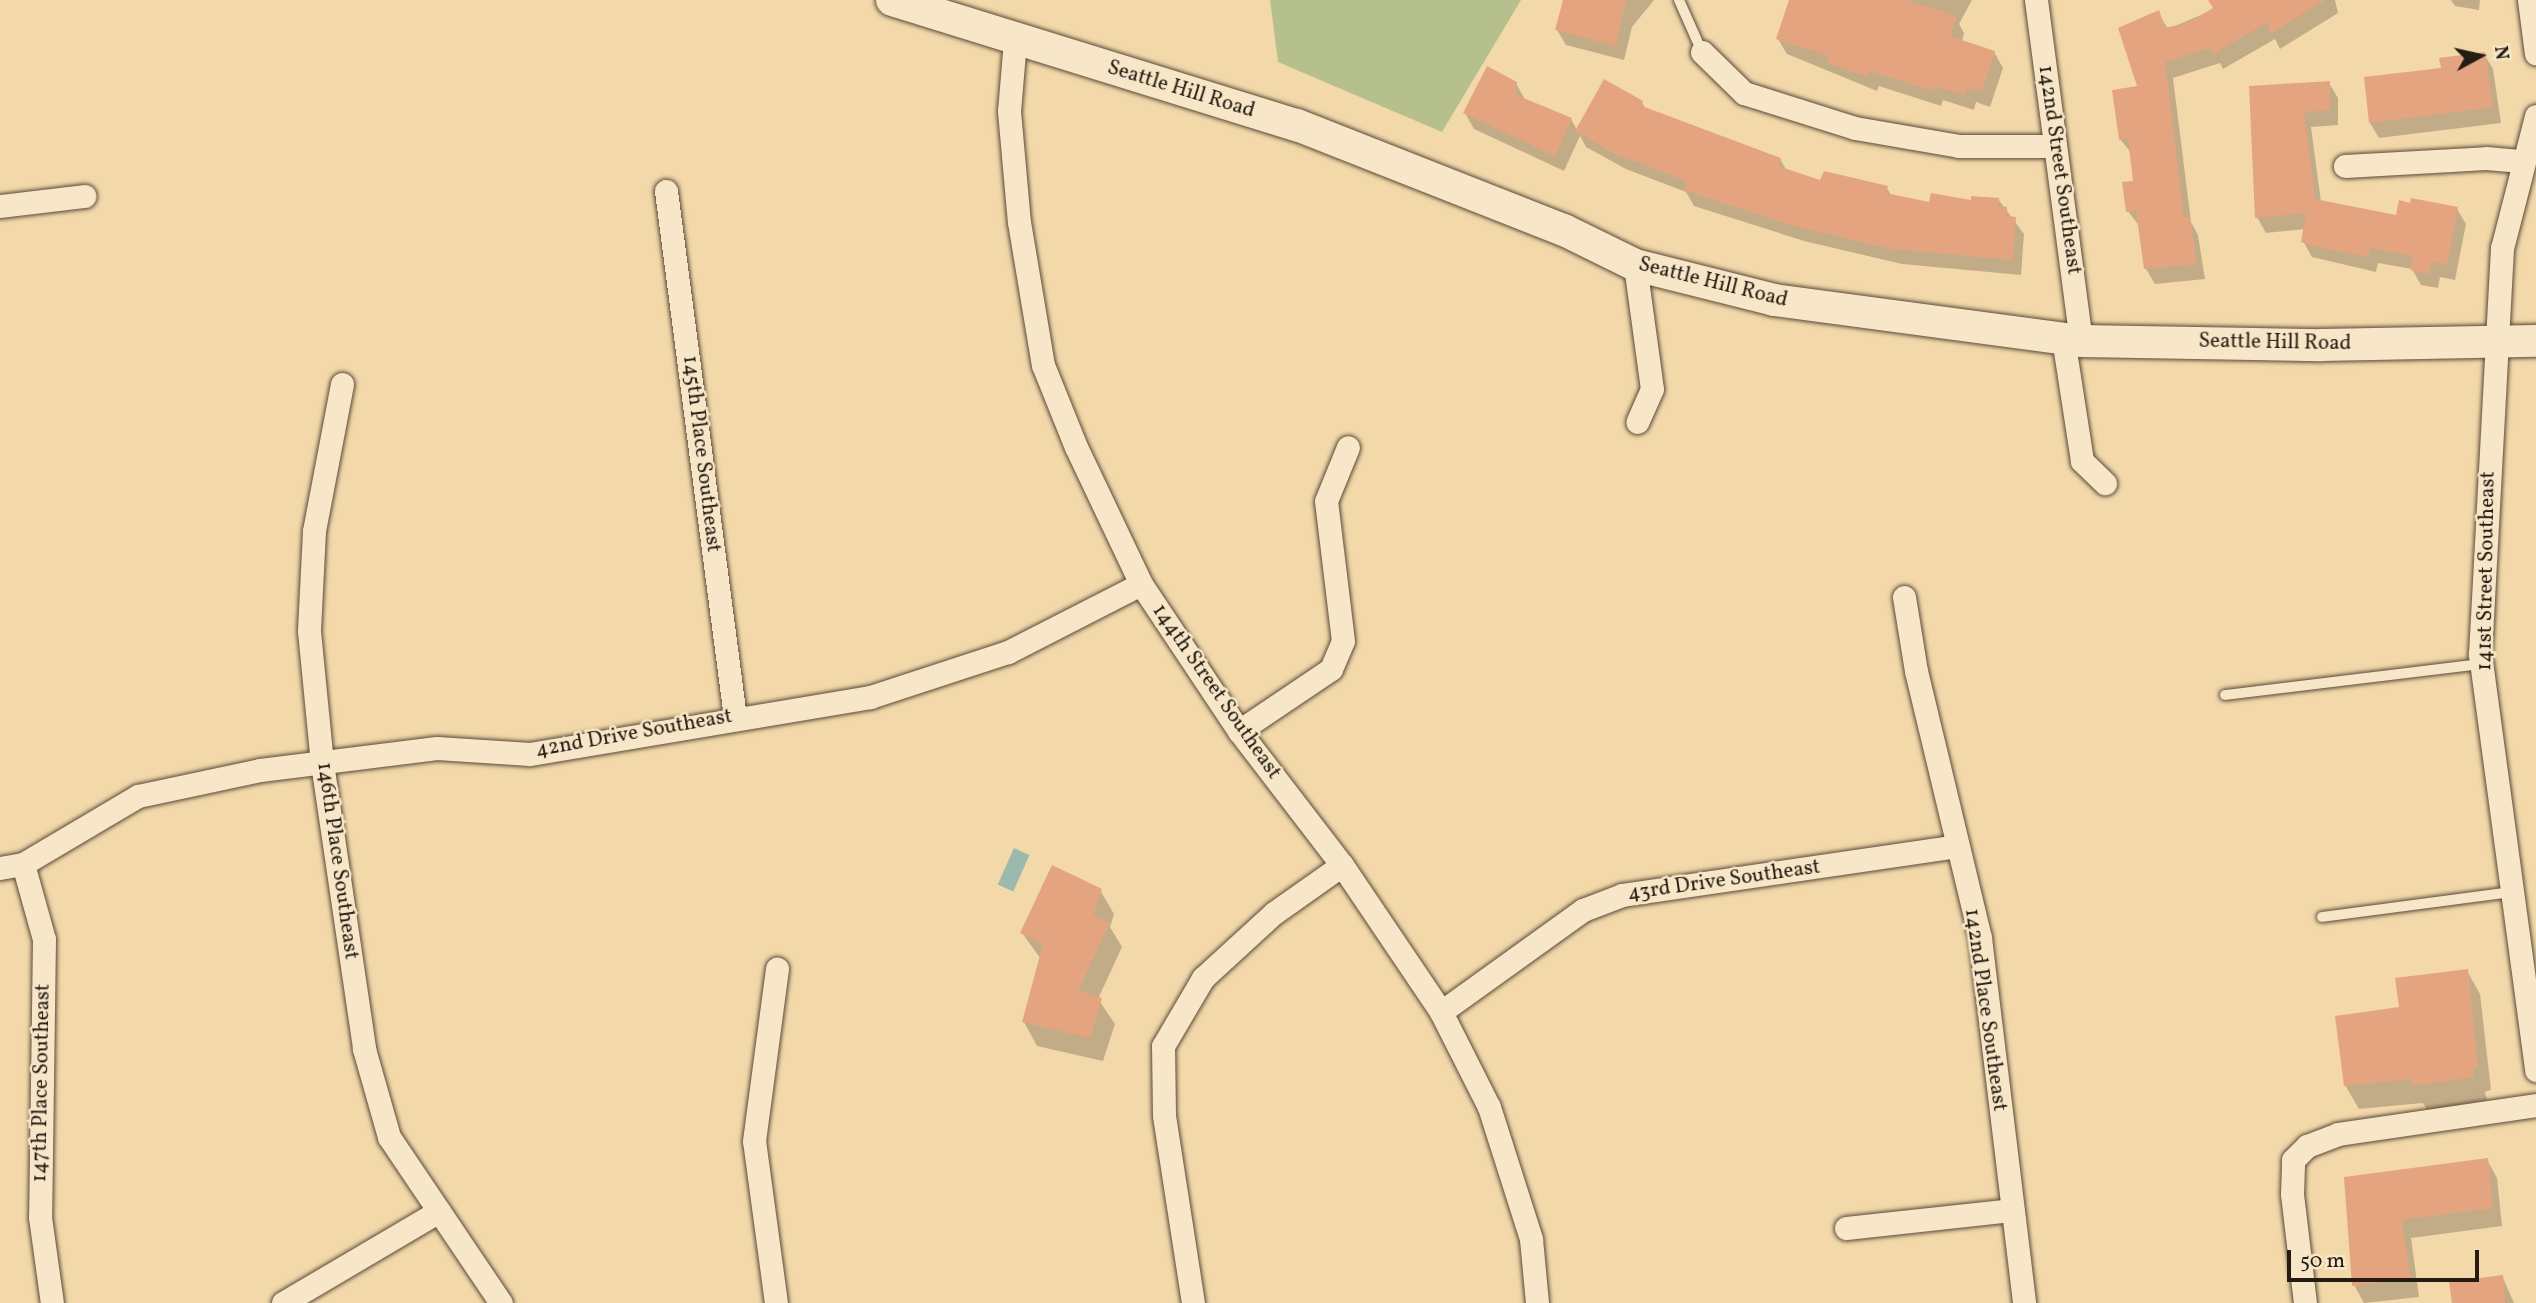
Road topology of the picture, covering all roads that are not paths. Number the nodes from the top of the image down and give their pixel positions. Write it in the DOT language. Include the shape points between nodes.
graph roads {
  1 [pos="892,0"];
  2 [pos="1679,0"];
  3 [pos="2036,0"];
  4 [pos="2529,0"];
  5 [pos="1015,40"];
  6 [pos="1702,52"];
  7 [pos="2536,54"];
  8 [pos="2536,116"];
  9 [pos="2055,146"];
  10 [pos="2529,165"];
  11 [pos="2345,166"];
  12 [pos="666,191"];
  13 [pos="84,195"];
  14 [pos="0,206"];
  15 [pos="1635,265"];
  16 [pos="2072,340"];
  17 [pos="2536,341"];
  18 [pos="2495,342"];
  19 [pos="342,384"];
  20 [pos="1637,422"];
  21 [pos="1348,447"];
  22 [pos="2105,483"];
  23 [pos="1141,584"];
  24 [pos="1904,597"];
  25 [pos="2482,664"];
  26 [pos="2225,695"];
  27 [pos="735,717"];
  28 [pos="1239,731"];
  29 [pos="323,763"];
  30 [pos="1957,846"];
  31 [pos="23,864"];
  32 [pos="1342,865"];
  33 [pos="0,868"];
  34 [pos="2512,892"];
  35 [pos="2322,917"];
  36 [pos="777,969"];
  37 [pos="1441,1012"];
  38 [pos="2536,1070"];
  39 [pos="2536,1105"];
  40 [pos="2011,1210"];
  41 [pos="439,1211"];
  42 [pos="1846,1228"];
  43 [pos="52,1303"];
  44 [pos="283,1303"];
  45 [pos="501,1303"];
  46 [pos="776,1303"];
  47 [pos="1193,1303"];
  48 [pos="1537,1303"];
  49 [pos="2024,1303"];
  50 [pos="2305,1303"];
  1 -- 5 [label="main road, Seattle Hill Road"];
  2 -- 6 [label="lane"];
  3 -- 9 [label="street, 142nd Street Southeast"];
  4 -- 7 [label="street"];
  5 -- 15 [label="main road, Seattle Hill Road" via="1297,125 1564,230"];
  5 -- 23 [label="street, 144th Street Southeast" via="1009,111 1019,222 1043,365"];
  6 -- 9 [label="street" via="1744,93 1855,128 1959,146"];
  8 -- 10 [label="street, 141st Street Southeast"];
  9 -- 16 [label="street, 142nd Street Southeast"];
  10 -- 11 [label="street" via="2486,158"];
  10 -- 18 [label="street, 141st Street Southeast" via="2502,248"];
  12 -- 27 [label="street, 145th Place Southeast"];
  13 -- 14 [label="street"];
  15 -- 16 [label="main road, Seattle Hill Road" via="1774,300"];
  15 -- 20 [label="street" via="1652,389"];
  16 -- 18 [label="main road, Seattle Hill Road"];
  16 -- 22 [label="street, 142nd Street Southeast" via="2082,461"];
  17 -- 18 [label="main road, Seattle Hill Road"];
  18 -- 25 [label="street, 141st Street Southeast"];
  19 -- 29 [label="street, 146th Place Southeast" via="314,531 309,631"];
  21 -- 28 [label="street" via="1325,501 1343,641 1331,669"];
  23 -- 27 [label="street, 42nd Drive Southeast" via="996,657 870,697"];
  23 -- 28 [label="street, 144th Street Southeast"];
  24 -- 30 [label="street, 142nd Place Southeast" via="1916,671"];
  25 -- 26 [label="lane"];
  25 -- 34 [label="street, 141st Street Southeast"];
  27 -- 29 [label="street, 42nd Drive Southeast" via="530,754 437,748"];
  28 -- 32 [label="street, 144th Street Southeast"];
  29 -- 31 [label="street, 42nd Drive Southeast" via="260,770 138,796"];
  29 -- 41 [label="street, 146th Place Southeast" via="364,1049 389,1137"];
  30 -- 37 [label="street, 43rd Drive Southeast" via="1622,895 1583,910"];
  30 -- 40 [label="street, 142nd Place Southeast" via="1980,938"];
  31 -- 33 [label="street, 42nd Drive Southeast"];
  31 -- 43 [label="street, 147th Place Southeast" via="44,939 40,1217"];
  32 -- 37 [label="street, 144th Street Southeast"];
  32 -- 47 [label="street" via="1274,913 1203,978 1163,1046 1164,1115"];
  34 -- 35 [label="lane"];
  34 -- 38 [label="street, 141st Street Southeast"];
  36 -- 46 [label="street" via="754,1141"];
  37 -- 48 [label="street, 144th Street Southeast" via="1489,1107 1531,1239"];
  39 -- 50 [label="street" via="2338,1134 2307,1146 2293,1160 2292,1194"];
  40 -- 42 [label="street"];
  40 -- 49 [label="street, 142nd Place Southeast"];
  41 -- 44 [label="street"];
  41 -- 45 [label="street, 146th Place Southeast"];
}
